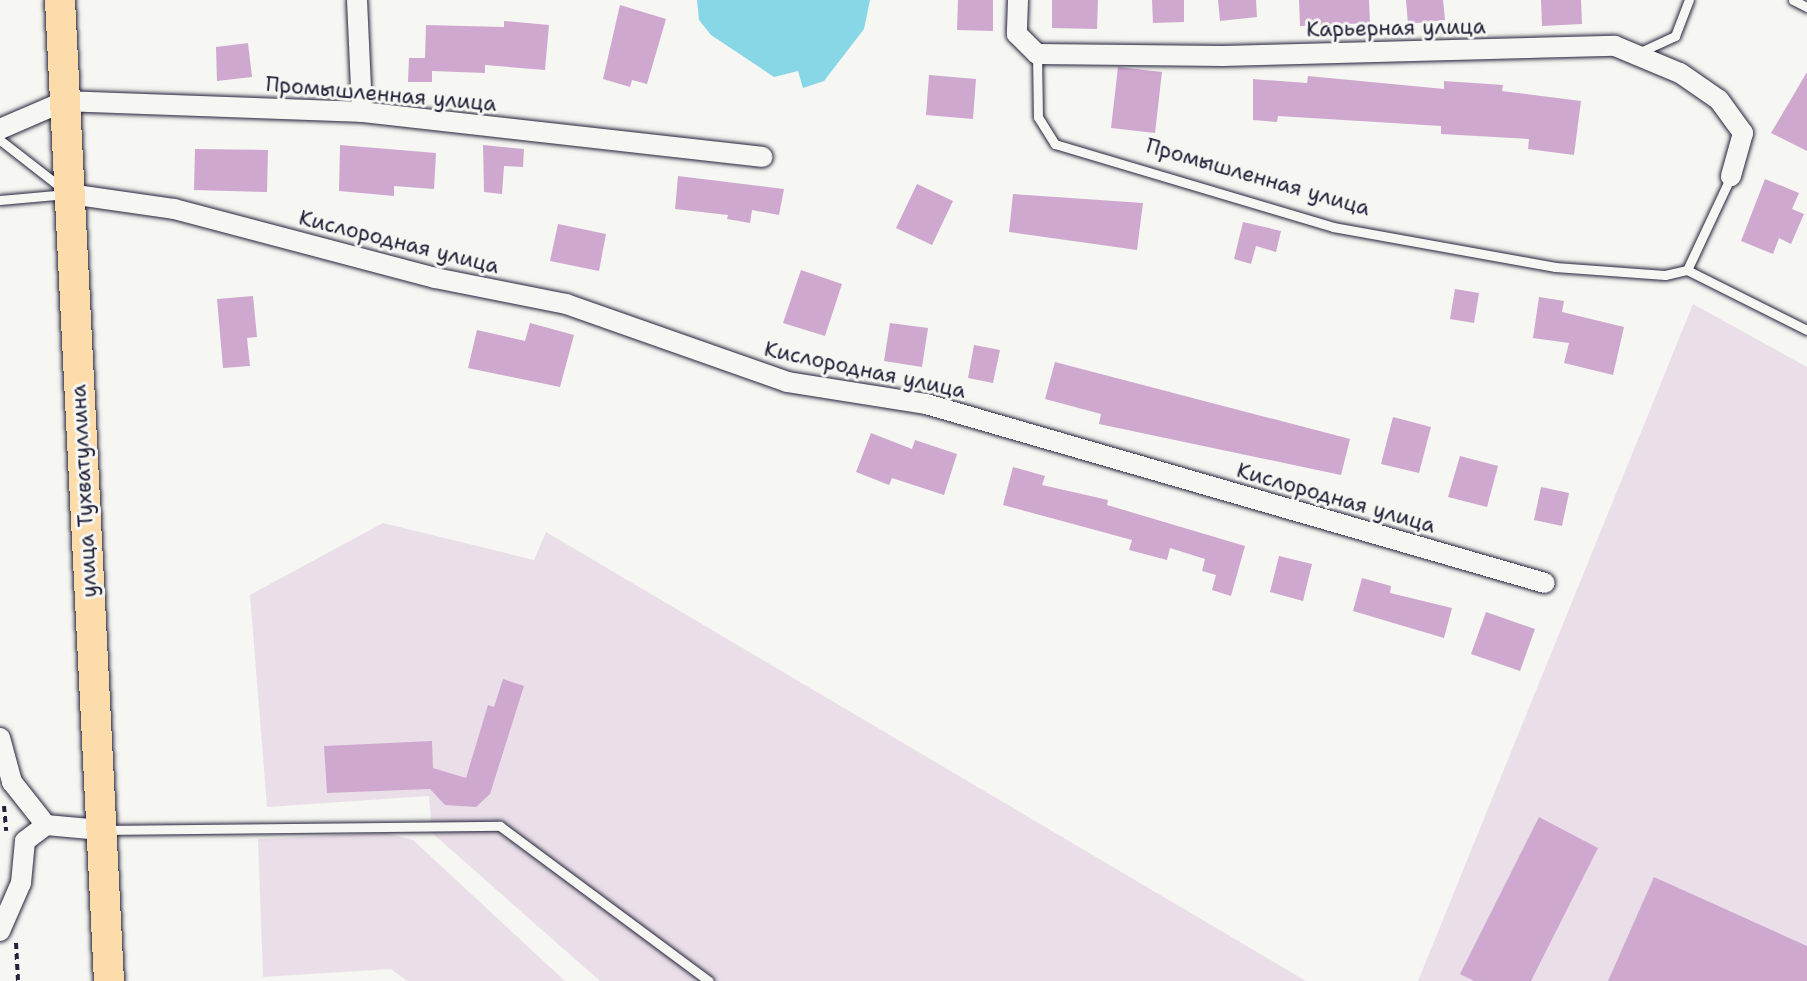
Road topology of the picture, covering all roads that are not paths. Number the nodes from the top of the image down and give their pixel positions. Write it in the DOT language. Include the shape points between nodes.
graph roads {
  1 [pos="60,0"];
  2 [pos="357,0"];
  3 [pos="1018,0"];
  4 [pos="1689,0"];
  5 [pos="1793,0"];
  6 [pos="1807,7"];
  7 [pos="1037,54"];
  8 [pos="1636,54"];
  9 [pos="65,101"];
  10 [pos="362,112"];
  11 [pos="0,129"];
  12 [pos="0,140"];
  13 [pos="762,157"];
  14 [pos="1731,176"];
  15 [pos="70,194"];
  16 [pos="0,200"];
  17 [pos="1687,270"];
  18 [pos="1807,330"];
  19 [pos="1545,583"];
  20 [pos="0,738"];
  21 [pos="46,825"];
  22 [pos="101,830"];
  23 [pos="0,931"];
  24 [pos="109,981"];
  25 [pos="709,981"];
  1 -- 9 [label="main road, улица Тухватуллина"];
  2 -- 10 [label="street"];
  3 -- 7 [label="street" via="1017,34"];
  4 -- 8 [label="lane" via="1675,36"];
  5 -- 6 [label="lane"];
  7 -- 8 [label="street, Карьерная улица" via="1223,56 1615,46"];
  7 -- 17 [label="lane, Промышленная улица" via="1038,117 1055,144 1333,227 1555,267 1665,275"];
  8 -- 14 [label="street, Карьерная улица" via="1680,73 1719,100 1743,133"];
  9 -- 10 [label="street, Промышленная улица"];
  9 -- 11 [label="street, Промышленная улица"];
  9 -- 15 [label="main road, улица Тухватуллина"];
  10 -- 13 [label="street, Промышленная улица"];
  12 -- 15 [label="lane"];
  14 -- 17 [label="lane"];
  15 -- 16 [label="lane"];
  15 -- 19 [label="street, Кислородная улица" via="174,209 435,278 566,304 787,382 926,404"];
  15 -- 22 [label="main road, улица Тухватуллина"];
  17 -- 18 [label="lane"];
  20 -- 21 [label="street" via="12,782"];
  21 -- 22 [label="street"];
  21 -- 23 [label="street" via="25,841 21,883"];
  22 -- 24 [label="main road, улица Тухватуллина"];
  22 -- 25 [label="lane" via="500,826"];
}
